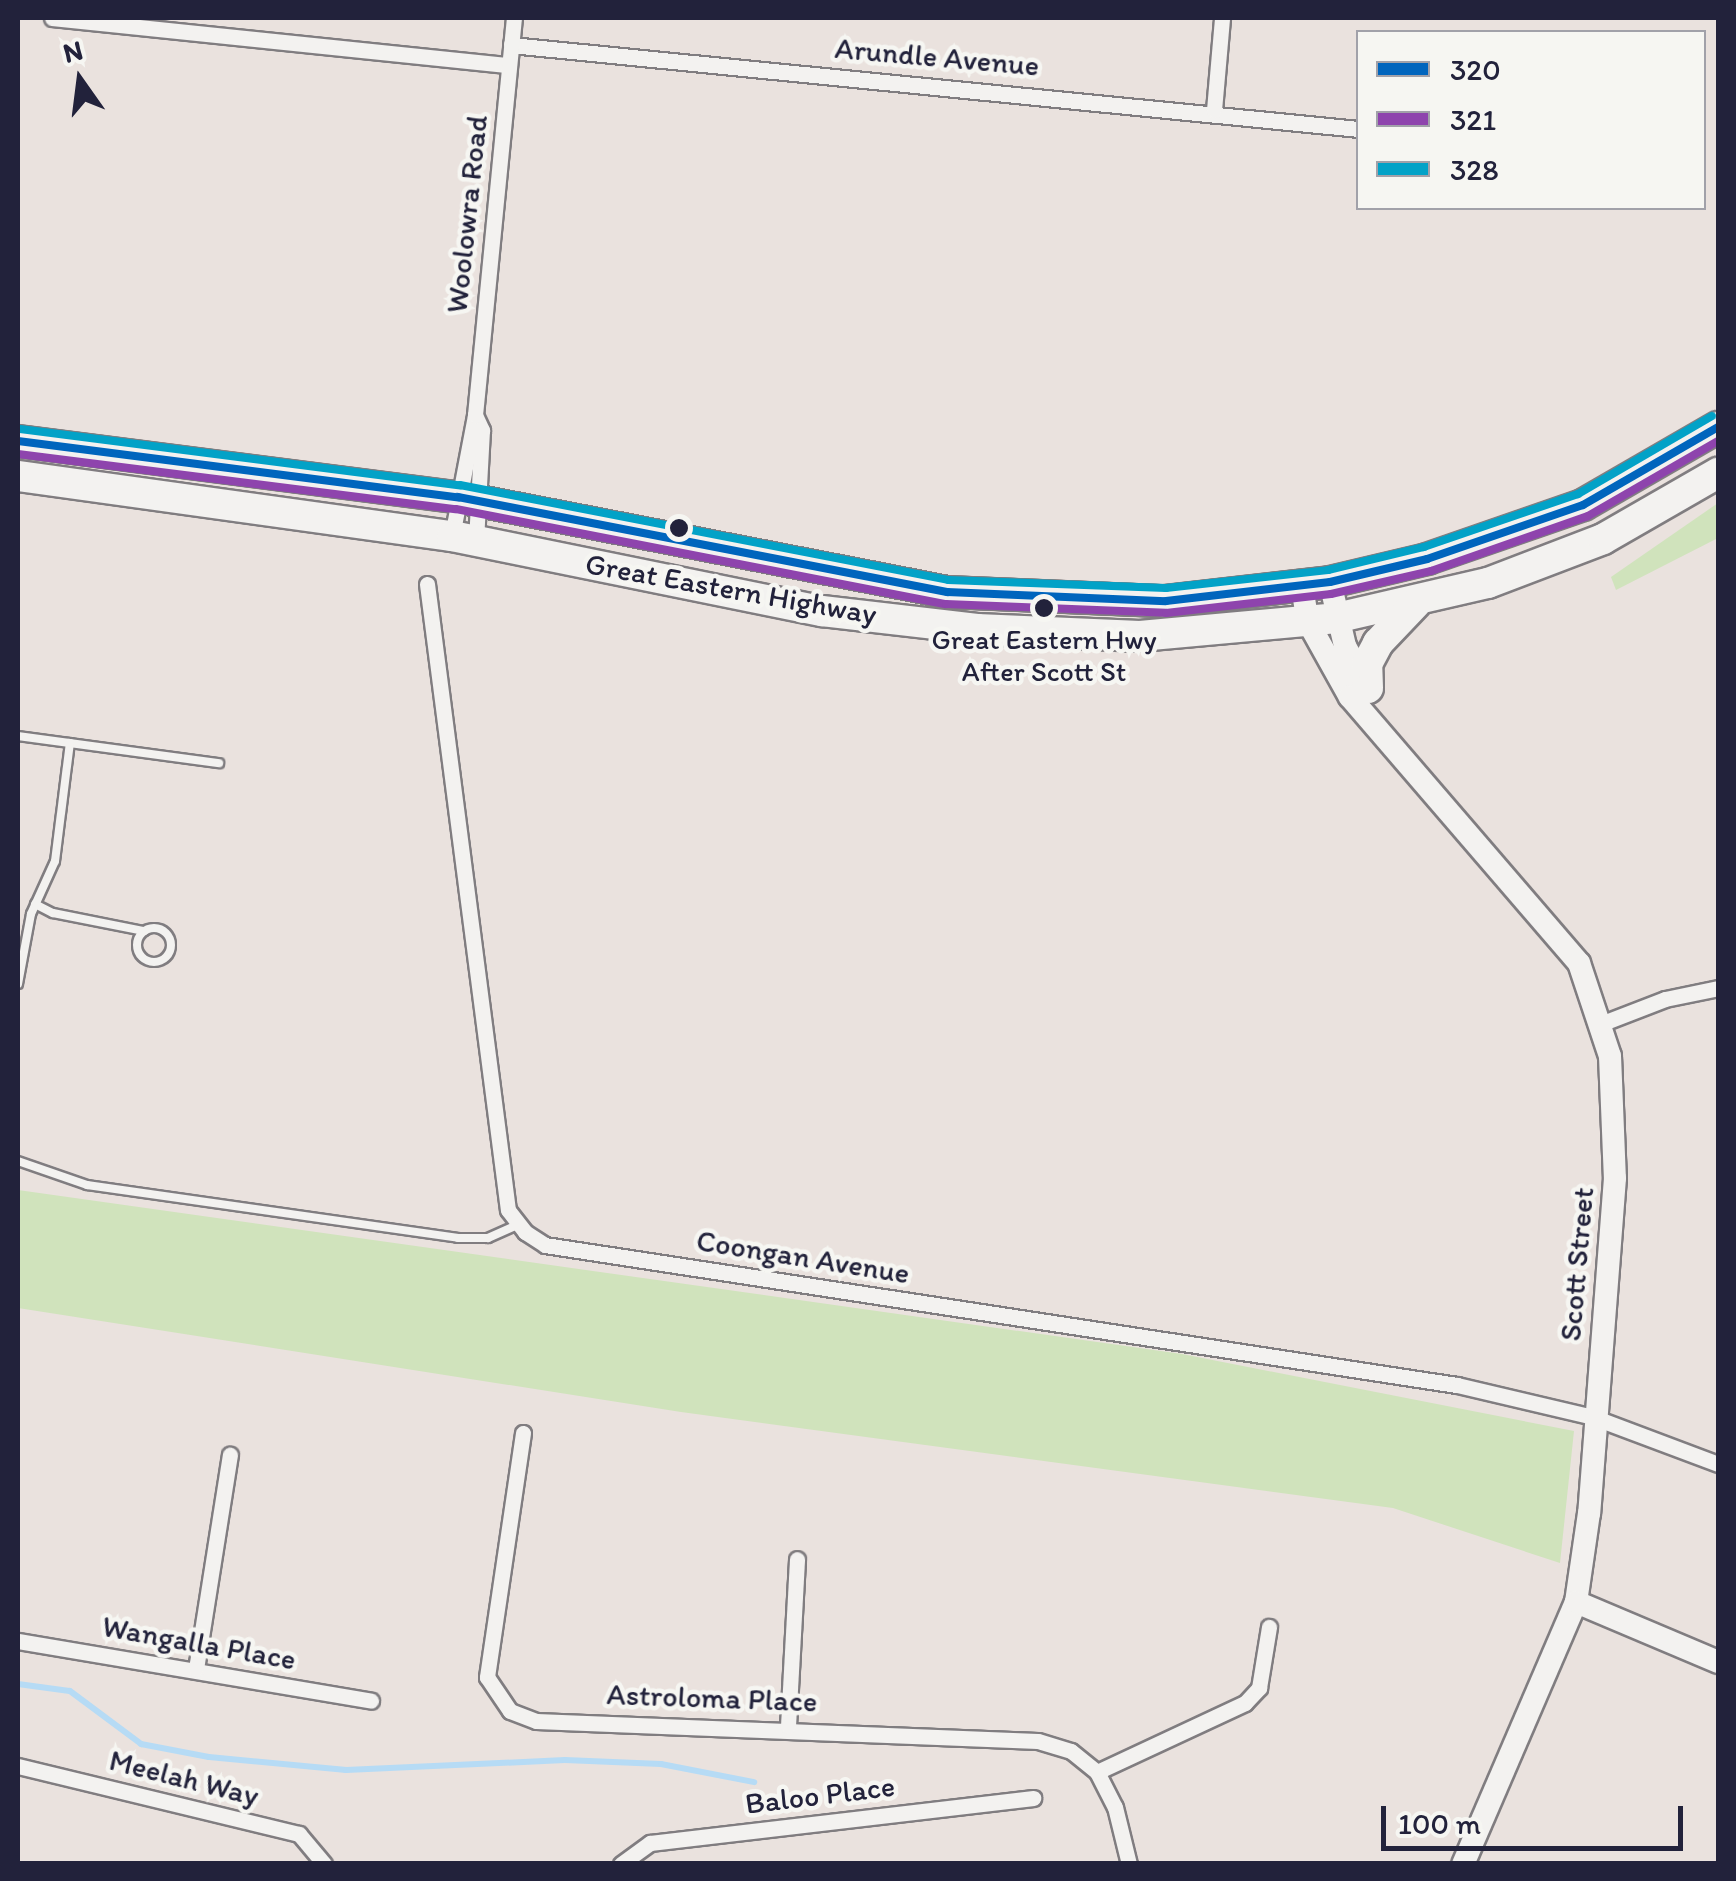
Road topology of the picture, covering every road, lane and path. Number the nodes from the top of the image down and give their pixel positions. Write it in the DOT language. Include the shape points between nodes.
graph roads {
  1 [pos="52,18"];
  2 [pos="514,18"];
  3 [pos="1222,18"];
  4 [pos="511,45"];
  5 [pos="509,65"];
  6 [pos="1214,110"];
  7 [pos="1356,129"];
  8 [pos="1718,427"];
  9 [pos="18,441"];
  10 [pos="1718,473"];
  11 [pos="18,476"];
  12 [pos="468,499"];
  13 [pos="464,538"];
  14 [pos="427,584"];
  15 [pos="1316,584"];
  16 [pos="1416,603"];
  17 [pos="1322,620"];
  18 [pos="1368,688"];
  19 [pos="1378,725"];
  20 [pos="18,736"];
  21 [pos="70,743"];
  22 [pos="220,763"];
  23 [pos="35,904"];
  24 [pos="144,931"];
  25 [pos="18,984"];
  26 [pos="1718,988"];
  27 [pos="1603,1024"];
  28 [pos="18,1162"];
  29 [pos="519,1224"];
  30 [pos="1593,1417"];
  31 [pos="524,1433"];
  32 [pos="230,1455"];
  33 [pos="1718,1464"];
  34 [pos="797,1559"];
  35 [pos="1576,1602"];
  36 [pos="1268,1627"];
  37 [pos="18,1641"];
  38 [pos="1718,1662"];
  39 [pos="196,1670"];
  40 [pos="371,1701"];
  41 [pos="788,1726"];
  42 [pos="18,1766"];
  43 [pos="1097,1772"];
  44 [pos="1033,1798"];
  45 [pos="324,1864"];
  46 [pos="621,1864"];
  47 [pos="1129,1864"];
  48 [pos="1463,1864"];
  1 -- 5 [label="street"];
  2 -- 4 [label="street, Woolowra Road"];
  3 -- 6 [label="street"];
  4 -- 5 [label="street, Woolowra Road"];
  4 -- 6 [label="street, Arundle Avenue"];
  5 -- 12 [label="street, Woolowra Road"];
  6 -- 7 [label="street, Arundle Avenue"];
  8 -- 15 [label="highway, Great Eastern Highway" via="1641,476 1534,526"];
  9 -- 12 [label="highway, Great Eastern Highway"];
  10 -- 16 [label="highway, Great Eastern Highway" via="1603,539"];
  11 -- 13 [label="highway, Great Eastern Highway"];
  12 -- 13 [label="street, Woolowra Road"];
  12 -- 13 [label="street, Woolowra Road"];
  12 -- 15 [label="highway, Great Eastern Highway" via="947,592 1166,600"];
  13 -- 17 [label="highway, Great Eastern Highway" via="822,611 977,629 1140,636"];
  14 -- 29 [label="street" via="508,1210"];
  15 -- 17 [label="main road, Scott Street"];
  16 -- 17 [label="highway, Great Eastern Highway"];
  16 -- 18 [label="highway" via="1366,664"];
  17 -- 18 [label="main road, Scott Street"];
  17 -- 19 [label="main road, Scott Street" via="1350,698"];
  18 -- 19 [label="main road, Scott Street"];
  19 -- 27 [label="main road, Scott Street" via="1579,962"];
  20 -- 21 [label="lane"];
  21 -- 22 [label="lane"];
  21 -- 23 [label="lane" via="55,862"];
  23 -- 24 [label="lane"];
  23 -- 25 [label="lane"];
  24 -- 24 [label="lane" via="161,929 170,937 165,959 140,955"];
  26 -- 27 [label="street" via="1665,999"];
  27 -- 30 [label="main road, Scott Street" via="1615,1178"];
  28 -- 29 [label="lane" via="86,1184 458,1238 488,1238"];
  29 -- 30 [label="street, Coongan Avenue" via="546,1245 1457,1385"];
  30 -- 33 [label="street, Coongan Avenue"];
  30 -- 35 [label="main road, Scott Street" via="1590,1513"];
  31 -- 41 [label="street, Astroloma Place" via="487,1677 495,1697 536,1721"];
  32 -- 39 [label="street"];
  34 -- 41 [label="street"];
  35 -- 38 [label="main road"];
  35 -- 48 [label="main road, Scott Street"];
  36 -- 43 [label="street" via="1259,1688 1245,1702"];
  37 -- 39 [label="street, Wangalla Place"];
  39 -- 40 [label="street, Wangalla Place"];
  41 -- 43 [label="street, Astroloma Place" via="1038,1741 1071,1752"];
  42 -- 45 [label="street, Meelah Way" via="299,1834"];
  43 -- 47 [label="street" via="1115,1807"];
  44 -- 46 [label="street, Baloo Place" via="650,1843"];
}
